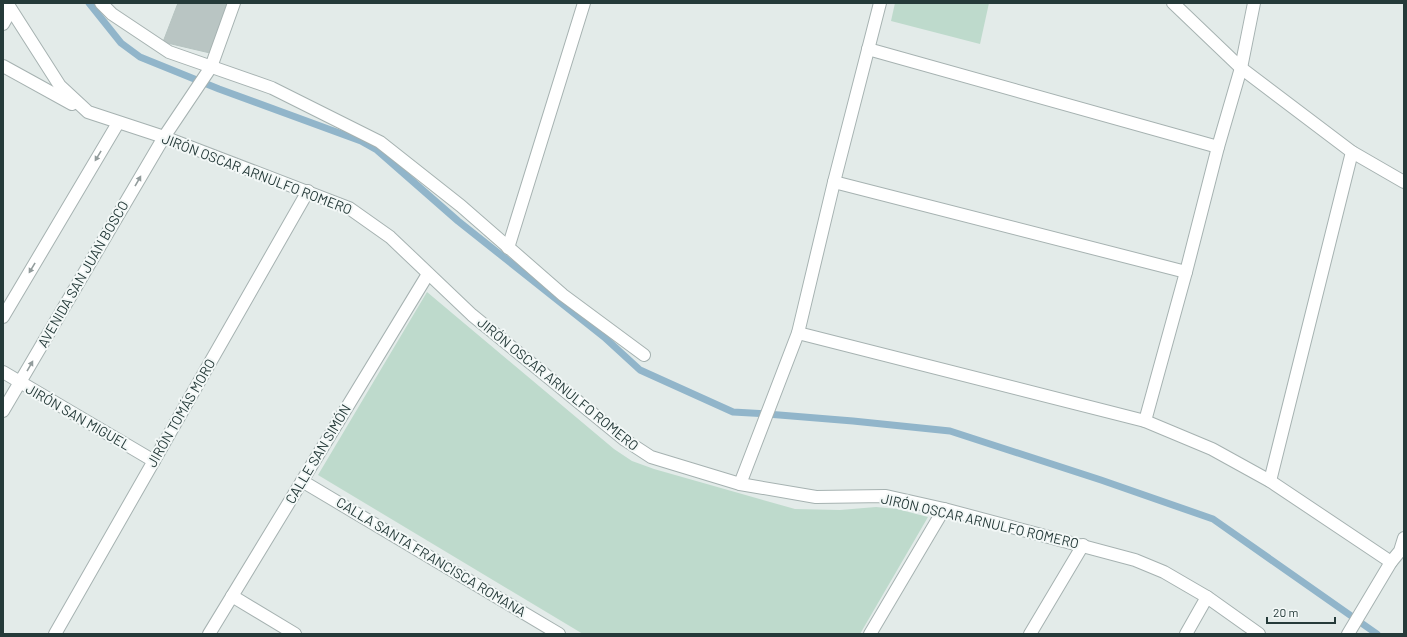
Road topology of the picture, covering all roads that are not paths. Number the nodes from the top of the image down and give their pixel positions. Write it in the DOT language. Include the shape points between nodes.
graph roads {
  1 [pos="101,3"];
  2 [pos="234,3"];
  3 [pos="584,3"];
  4 [pos="880,3"];
  5 [pos="1172,3"];
  6 [pos="1254,3"];
  7 [pos="9,7"];
  8 [pos="3,24"];
  9 [pos="868,49"];
  10 [pos="3,66"];
  11 [pos="211,67"];
  12 [pos="1241,68"];
  13 [pos="88,112"];
  14 [pos="118,123"];
  15 [pos="164,137"];
  16 [pos="1218,147"];
  17 [pos="1352,152"];
  18 [pos="834,182"];
  19 [pos="1404,182"];
  20 [pos="308,191"];
  21 [pos="508,248"];
  22 [pos="1186,272"];
  23 [pos="428,274"];
  24 [pos="3,317"];
  25 [pos="798,332"];
  26 [pos="644,356"];
  27 [pos="3,372"];
  28 [pos="20,382"];
  29 [pos="3,411"];
  30 [pos="1145,421"];
  31 [pos="154,461"];
  32 [pos="302,481"];
  33 [pos="1270,481"];
  34 [pos="740,484"];
  35 [pos="944,509"];
  36 [pos="1404,538"];
  37 [pos="1083,545"];
  38 [pos="1402,552"];
  39 [pos="1391,562"];
  40 [pos="232,596"];
  41 [pos="1207,598"];
  42 [pos="55,634"];
  43 [pos="209,634"];
  44 [pos="295,634"];
  45 [pos="559,634"];
  46 [pos="870,634"];
  47 [pos="1030,634"];
  48 [pos="1186,634"];
  49 [pos="1259,634"];
  50 [pos="1348,634"];
  1 -- 11 [label="street" via="112,14 169,52"];
  2 -- 11 [label="street, AVENIDA SAN JUAN BOSCO"];
  3 -- 21 [label="street"];
  4 -- 9 [label="street"];
  5 -- 12 [label="street"];
  6 -- 12 [label="street"];
  7 -- 8 [label="street"];
  7 -- 13 [label="street, JIRÓN OSCAR ARNULFO ROMERO" via="60,86"];
  9 -- 16 [label="street"];
  9 -- 18 [label="street"];
  10 -- 13 [label="street"];
  11 -- 15 [label="street, AVENIDA SAN JUAN BOSCO"];
  11 -- 21 [label="street" via="272,88 380,142 461,206"];
  12 -- 16 [label="street"];
  12 -- 17 [label="street"];
  13 -- 14 [label="street, JIRÓN OSCAR ARNULFO ROMERO"];
  14 -- 15 [label="street, JIRÓN OSCAR ARNULFO ROMERO"];
  14 -- 24 [label="street, one-way"];
  15 -- 20 [label="street, JIRÓN OSCAR ARNULFO ROMERO"];
  28 -- 15 [label="street, AVENIDA SAN JUAN BOSCO, one-way"];
  16 -- 22 [label="street"];
  17 -- 19 [label="street"];
  17 -- 33 [label="street"];
  18 -- 22 [label="street"];
  18 -- 25 [label="street"];
  20 -- 23 [label="street, JIRÓN OSCAR ARNULFO ROMERO" via="360,214 390,237"];
  20 -- 31 [label="street, JIRÓN TOMÁS MORO"];
  21 -- 26 [label="street" via="563,295"];
  22 -- 30 [label="street"];
  23 -- 32 [label="street, CALLE SAN SIMÓN"];
  23 -- 34 [label="street, JIRÓN OSCAR ARNULFO ROMERO" via="472,315 625,440 651,457"];
  25 -- 30 [label="street"];
  25 -- 34 [label="street"];
  27 -- 28 [label="street, JIRÓN SAN MIGUEL"];
  28 -- 29 [label="street, AVENIDA SAN JUAN BOSCO"];
  28 -- 31 [label="street, JIRÓN SAN MIGUEL"];
  30 -- 33 [label="street" via="1212,449"];
  31 -- 42 [label="street, JIRÓN TOMÁS MORO"];
  32 -- 40 [label="street, CALLE SAN SIMÓN"];
  32 -- 45 [label="street, CALLA SANTA FRANCISCA ROMANA"];
  33 -- 39 [label="street"];
  34 -- 35 [label="street, JIRÓN OSCAR ARNULFO ROMERO" via="816,498 886,496"];
  35 -- 37 [label="street, JIRÓN OSCAR ARNULFO ROMERO"];
  35 -- 46 [label="street"];
  36 -- 38 [label="street"];
  37 -- 41 [label="street, JIRÓN OSCAR ARNULFO ROMERO" via="1157,569"];
  37 -- 47 [label="street"];
  38 -- 39 [label="street"];
  39 -- 50 [label="street"];
  40 -- 43 [label="street, CALLE SAN SIMÓN"];
  40 -- 44 [label="street"];
  41 -- 48 [label="street"];
  41 -- 49 [label="street, JIRÓN OSCAR ARNULFO ROMERO"];
}
